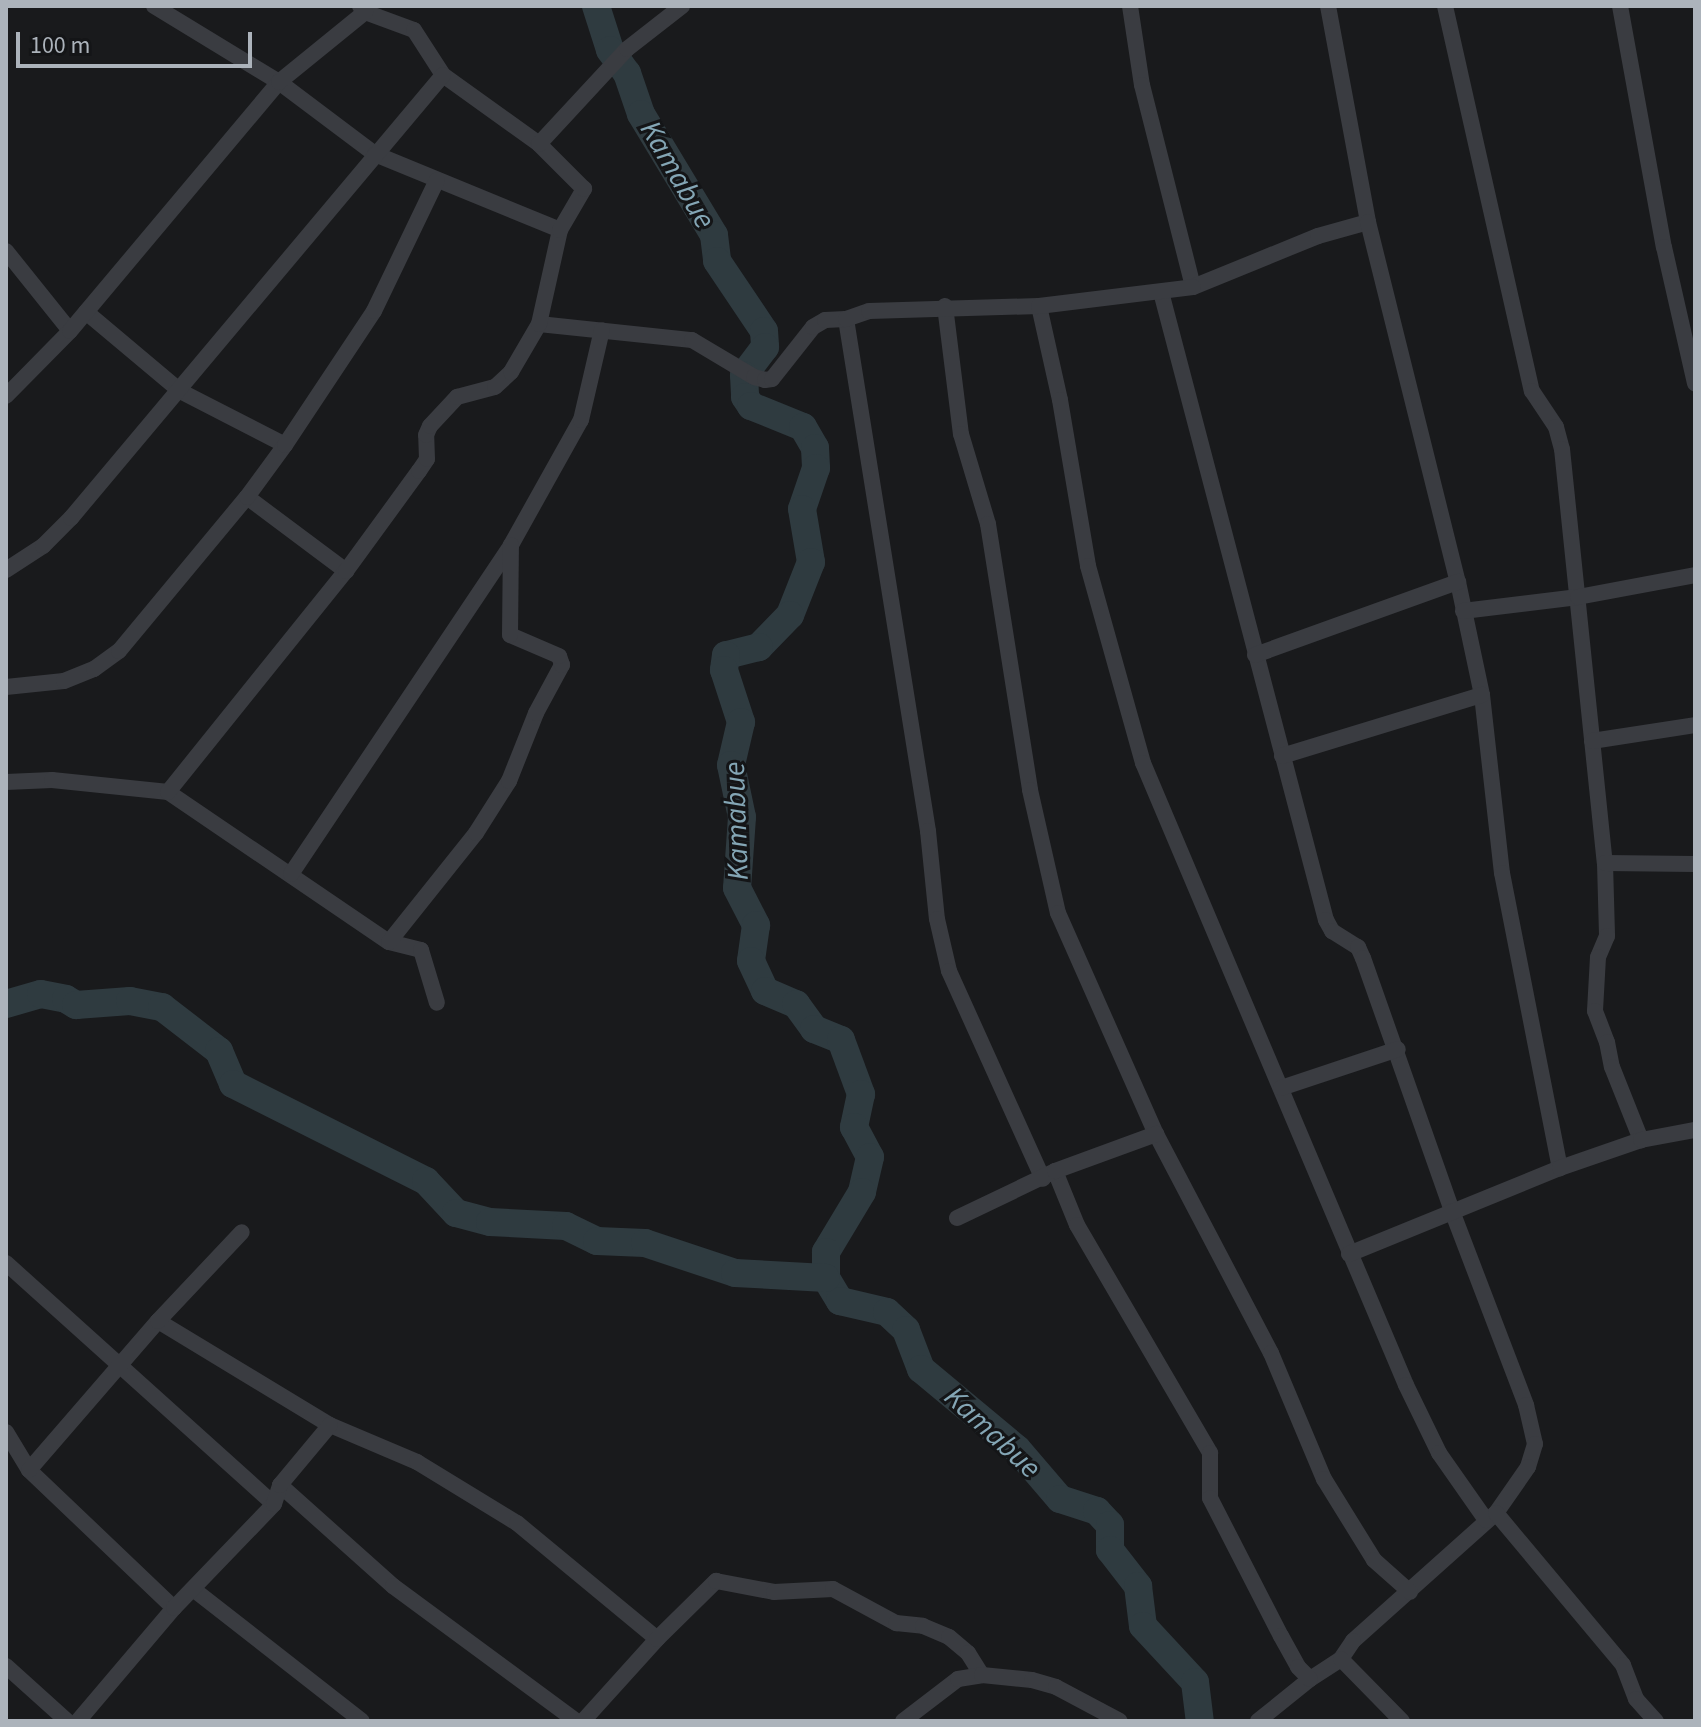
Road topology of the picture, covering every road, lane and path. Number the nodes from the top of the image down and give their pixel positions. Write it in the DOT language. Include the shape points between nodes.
graph roads {
  1 [pos="154,6"];
  2 [pos="682,6"];
  3 [pos="1130,6"];
  4 [pos="1328,6"];
  5 [pos="1445,6"];
  6 [pos="1620,6"];
  7 [pos="362,9"];
  8 [pos="443,75"];
  9 [pos="279,82"];
  10 [pos="539,144"];
  11 [pos="375,154"];
  12 [pos="437,180"];
  13 [pos="1368,222"];
  14 [pos="560,230"];
  15 [pos="6,251"];
  16 [pos="1193,287"];
  17 [pos="1161,292"];
  18 [pos="945,306"];
  19 [pos="1039,306"];
  20 [pos="86,312"];
  21 [pos="846,319"];
  22 [pos="539,324"];
  23 [pos="602,330"];
  24 [pos="70,331"];
  25 [pos="1695,384"];
  26 [pos="180,391"];
  27 [pos="6,396"];
  28 [pos="285,445"];
  29 [pos="247,497"];
  30 [pos="511,545"];
  31 [pos="6,570"];
  32 [pos="346,571"];
  33 [pos="1695,575"];
  34 [pos="1458,582"];
  35 [pos="1578,597"];
  36 [pos="1463,611"];
  37 [pos="1255,655"];
  38 [pos="6,687"];
  39 [pos="1482,695"];
  40 [pos="1695,725"];
  41 [pos="1592,741"];
  42 [pos="1282,756"];
  43 [pos="6,782"];
  44 [pos="168,792"];
  45 [pos="1605,863"];
  46 [pos="1695,864"];
  47 [pos="291,874"];
  48 [pos="389,942"];
  49 [pos="437,1003"];
  50 [pos="1398,1049"];
  51 [pos="1281,1088"];
  52 [pos="1695,1130"];
  53 [pos="1156,1134"];
  54 [pos="1641,1140"];
  55 [pos="1560,1168"];
  56 [pos="1049,1175"];
  57 [pos="1452,1211"];
  58 [pos="957,1218"];
  59 [pos="242,1232"];
  60 [pos="1349,1254"];
  61 [pos="6,1263"];
  62 [pos="158,1321"];
  63 [pos="123,1365"];
  64 [pos="330,1425"];
  65 [pos="7,1436"];
  66 [pos="29,1470"];
  67 [pos="280,1485"];
  68 [pos="274,1504"];
  69 [pos="1491,1517"];
  70 [pos="193,1589"];
  71 [pos="1410,1592"];
  72 [pos="174,1608"];
  73 [pos="657,1639"];
  74 [pos="1341,1659"];
  75 [pos="6,1666"];
  76 [pos="982,1675"];
  77 [pos="1310,1679"];
  78 [pos="67,1721"];
  79 [pos="78,1721"];
  80 [pos="362,1721"];
  81 [pos="576,1721"];
  82 [pos="583,1721"];
  83 [pos="903,1721"];
  84 [pos="1120,1721"];
  85 [pos="1258,1721"];
  86 [pos="1402,1721"];
  87 [pos="1656,1721"];
  1 -- 9 [label="street"];
  2 -- 10 [label="street" via="627,49"];
  3 -- 16 [label="street" via="1142,85"];
  4 -- 13 [label="street"];
  5 -- 35 [label="street" via="1532,391 1556,427 1562,449"];
  6 -- 25 [label="street"];
  7 -- 8 [label="street" via="414,30"];
  7 -- 9 [label="street"];
  8 -- 10 [label="street"];
  8 -- 11 [label="street"];
  9 -- 11 [label="street"];
  9 -- 20 [label="street"];
  10 -- 14 [label="street" via="584,189"];
  11 -- 12 [label="street"];
  11 -- 26 [label="street"];
  12 -- 14 [label="street"];
  12 -- 28 [label="street" via="374,311"];
  13 -- 16 [label="street" via="1318,236"];
  13 -- 34 [label="street"];
  14 -- 22 [label="street"];
  15 -- 24 [label="street"];
  16 -- 17 [label="street"];
  17 -- 19 [label="street"];
  17 -- 37 [label="street"];
  18 -- 19 [label="street"];
  18 -- 21 [label="street" via="869,311"];
  18 -- 53 [label="street" via="961,434 988,524 1030,790 1058,913"];
  19 -- 51 [label="street" via="1088,566 1143,763"];
  20 -- 24 [label="street"];
  20 -- 26 [label="street"];
  21 -- 23 [label="street" via="813,327 780,371 765,380 692,340"];
  21 -- 56 [label="street" via="946,958 969,1019"];
  22 -- 23 [label="street"];
  22 -- 32 [label="street" via="511,372 495,387 457,397 430,426 427,459"];
  23 -- 30 [label="street" via="581,420"];
  24 -- 27 [label="street"];
  26 -- 28 [label="street"];
  26 -- 31 [label="street" via="71,518 43,546"];
  28 -- 29 [label="street"];
  29 -- 32 [label="street"];
  29 -- 38 [label="street" via="119,651 64,681"];
  30 -- 47 [label="street"];
  30 -- 48 [label="street" via="510,635 559,656 562,665 509,781 476,833"];
  32 -- 44 [label="street"];
  33 -- 35 [label="street"];
  34 -- 36 [label="street"];
  34 -- 37 [label="street"];
  35 -- 36 [label="street"];
  35 -- 41 [label="street"];
  36 -- 39 [label="street"];
  37 -- 42 [label="street"];
  39 -- 42 [label="street"];
  39 -- 55 [label="street" via="1502,873"];
  40 -- 41 [label="street"];
  41 -- 45 [label="street"];
  42 -- 50 [label="street" via="1326,920 1332,931 1358,947"];
  43 -- 44 [label="street" via="52,780"];
  44 -- 47 [label="street"];
  45 -- 46 [label="street"];
  45 -- 54 [label="street" via="1607,936 1598,957 1595,1011"];
  47 -- 48 [label="street"];
  48 -- 49 [label="street" via="421,950"];
  50 -- 51 [label="street"];
  50 -- 57 [label="street"];
  51 -- 60 [label="street"];
  52 -- 54 [label="street"];
  53 -- 56 [label="street"];
  53 -- 71 [label="street" via="1271,1353 1324,1479 1374,1560"];
  54 -- 55 [label="street"];
  55 -- 57 [label="street"];
  56 -- 58 [label="street"];
  56 -- 77 [label="street" via="1210,1453 1210,1498 1273,1623"];
  57 -- 60 [label="street"];
  57 -- 69 [label="street" via="1526,1405 1535,1444 1528,1467"];
  59 -- 62 [label="street"];
  60 -- 69 [label="street" via="1439,1453"];
  61 -- 63 [label="street"];
  62 -- 63 [label="street"];
  62 -- 64 [label="street"];
  63 -- 66 [label="street"];
  63 -- 68 [label="street"];
  64 -- 67 [label="street"];
  64 -- 73 [label="street" via="417,1462 517,1523"];
  65 -- 66 [label="street"];
  66 -- 72 [label="street"];
  67 -- 68 [label="street"];
  67 -- 81 [label="street" via="393,1586"];
  68 -- 70 [label="street"];
  69 -- 71 [label="street"];
  69 -- 87 [label="street" via="1623,1665 1636,1699"];
  70 -- 72 [label="street"];
  70 -- 80 [label="street"];
  71 -- 74 [label="street" via="1353,1641"];
  72 -- 79 [label="street"];
  73 -- 76 [label="street" via="716,1581 774,1592 833,1589 896,1623 949,1637"];
  73 -- 82 [label="street"];
  74 -- 77 [label="street"];
  74 -- 86 [label="street"];
  75 -- 78 [label="street"];
  76 -- 83 [label="street" via="958,1679"];
  76 -- 84 [label="street" via="1056,1687"];
  77 -- 85 [label="street"];
}
